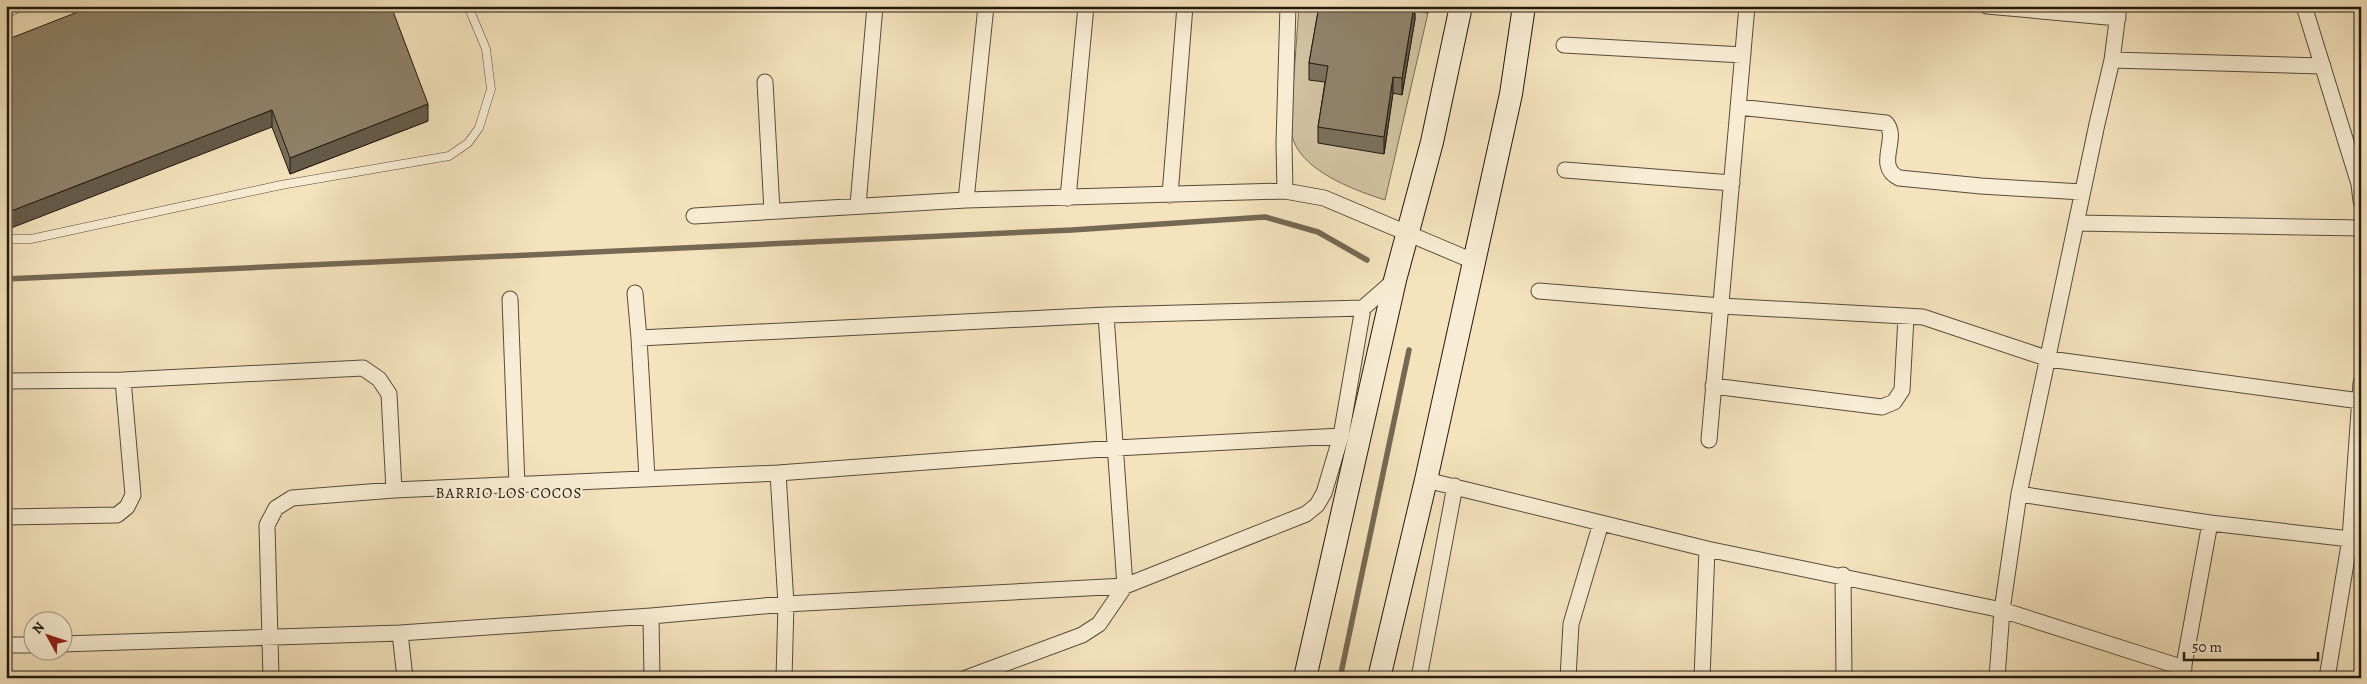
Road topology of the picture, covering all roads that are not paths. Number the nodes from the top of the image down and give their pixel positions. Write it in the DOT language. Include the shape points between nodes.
graph roads {
  1 [pos="23,6"];
  2 [pos="468,6"];
  3 [pos="875,6"];
  4 [pos="986,6"];
  5 [pos="1086,6"];
  6 [pos="1185,6"];
  7 [pos="1288,6"];
  8 [pos="1461,6"];
  9 [pos="1524,6"];
  10 [pos="1747,6"];
  11 [pos="1987,6"];
  12 [pos="2304,6"];
  13 [pos="2119,12"];
  14 [pos="6,14"];
  15 [pos="1564,45"];
  16 [pos="1743,55"];
  17 [pos="2112,60"];
  18 [pos="2323,66"];
  19 [pos="766,82"];
  20 [pos="1738,107"];
  21 [pos="1565,170"];
  22 [pos="1732,183"];
  23 [pos="1285,190"];
  24 [pos="2082,192"];
  25 [pos="1170,195"];
  26 [pos="1068,198"];
  27 [pos="966,200"];
  28 [pos="2361,201"];
  29 [pos="858,205"];
  30 [pos="772,211"];
  31 [pos="694,216"];
  32 [pos="2077,223"];
  33 [pos="2361,228"];
  34 [pos="1407,234"];
  35 [pos="6,239"];
  36 [pos="1473,260"];
  37 [pos="1395,280"];
  38 [pos="1539,291"];
  39 [pos="635,294"];
  40 [pos="510,299"];
  41 [pos="1721,306"];
  42 [pos="1363,308"];
  43 [pos="1106,315"];
  44 [pos="1906,317"];
  45 [pos="639,338"];
  46 [pos="2049,359"];
  47 [pos="123,380"];
  48 [pos="6,381"];
  49 [pos="2361,383"];
  50 [pos="1713,386"];
  51 [pos="2360,401"];
  52 [pos="1341,436"];
  53 [pos="1709,440"];
  54 [pos="1116,448"];
  55 [pos="778,473"];
  56 [pos="647,478"];
  57 [pos="1426,480"];
  58 [pos="517,486"];
  59 [pos="1455,486"];
  60 [pos="394,490"];
  61 [pos="2019,494"];
  62 [pos="6,517"];
  63 [pos="1600,523"];
  64 [pos="2210,523"];
  65 [pos="2350,539"];
  66 [pos="1707,549"];
  67 [pos="1843,575"];
  68 [pos="1125,586"];
  69 [pos="786,604"];
  70 [pos="2002,610"];
  71 [pos="651,616"];
  72 [pos="400,633"];
  73 [pos="268,637"];
  74 [pos="72,644"];
  75 [pos="22,645"];
  76 [pos="6,646"];
  77 [pos="2183,673"];
  78 [pos="271,678"];
  79 [pos="405,678"];
  80 [pos="652,678"];
  81 [pos="784,678"];
  82 [pos="966,678"];
  83 [pos="1306,678"];
  84 [pos="1379,678"];
  85 [pos="1420,678"];
  86 [pos="1568,678"];
  87 [pos="1702,678"];
  88 [pos="1844,678"];
  89 [pos="1997,678"];
  90 [pos="2327,678"];
  1 -- 14 [label="lane"];
  2 -- 35 [label="lane" via="486,49 491,89 479,128 468,143 449,156 280,185 31,239"];
  3 -- 29 [label="street"];
  4 -- 27 [label="street"];
  5 -- 26 [label="street"];
  6 -- 25 [label="street"];
  7 -- 23 [label="street"];
  8 -- 34 [label="main road" via="1432,142"];
  9 -- 36 [label="main road" via="1510,94"];
  10 -- 16 [label="street"];
  11 -- 13 [label="street"];
  12 -- 18 [label="street"];
  13 -- 17 [label="street"];
  15 -- 16 [label="street"];
  16 -- 20 [label="street"];
  17 -- 18 [label="street"];
  17 -- 24 [label="street"];
  18 -- 28 [label="street" via="2359,184"];
  19 -- 30 [label="street"];
  20 -- 22 [label="street"];
  20 -- 24 [label="street" via="1886,123 1890,132 1887,166 1899,178"];
  21 -- 22 [label="street"];
  22 -- 41 [label="street"];
  23 -- 25 [label="street"];
  23 -- 34 [label="street" via="1324,198"];
  24 -- 32 [label="street"];
  25 -- 26 [label="street"];
  26 -- 27 [label="street"];
  27 -- 29 [label="street"];
  29 -- 30 [label="street"];
  30 -- 31 [label="street"];
  32 -- 33 [label="street"];
  32 -- 46 [label="street"];
  34 -- 36 [label="street"];
  34 -- 37 [label="main road"];
  36 -- 57 [label="main road"];
  37 -- 42 [label="street"];
  37 -- 83 [label="main road"];
  38 -- 41 [label="street"];
  39 -- 45 [label="street"];
  40 -- 58 [label="street"];
  41 -- 44 [label="street"];
  41 -- 50 [label="street"];
  42 -- 43 [label="street"];
  42 -- 52 [label="street"];
  43 -- 45 [label="street"];
  43 -- 54 [label="street"];
  44 -- 46 [label="street" via="1922,318"];
  44 -- 50 [label="street" via="1902,390 1894,402 1882,407"];
  45 -- 56 [label="street"];
  46 -- 51 [label="street"];
  46 -- 61 [label="street"];
  47 -- 48 [label="street"];
  47 -- 60 [label="street" via="363,368 379,379 390,394"];
  47 -- 62 [label="street" via="133,495 128,507 117,515"];
  49 -- 51 [label="street"];
  50 -- 53 [label="street"];
  51 -- 65 [label="street"];
  52 -- 54 [label="street"];
  52 -- 68 [label="street" via="1324,493 1306,514"];
  54 -- 55 [label="street"];
  54 -- 68 [label="street"];
  55 -- 56 [label="street"];
  55 -- 69 [label="street"];
  56 -- 58 [label="street"];
  57 -- 59 [label="street"];
  57 -- 84 [label="main road"];
  58 -- 60 [label="street"];
  59 -- 63 [label="street"];
  59 -- 85 [label="street"];
  60 -- 73 [label="street" via="292,498 276,508 267,525"];
  61 -- 64 [label="street"];
  61 -- 70 [label="street"];
  63 -- 66 [label="street"];
  63 -- 86 [label="street" via="1571,624"];
  64 -- 65 [label="street"];
  64 -- 77 [label="street"];
  65 -- 90 [label="street"];
  66 -- 67 [label="street"];
  66 -- 87 [label="street"];
  67 -- 70 [label="street"];
  67 -- 88 [label="street"];
  68 -- 69 [label="street"];
  68 -- 82 [label="street" via="1099,624 1082,635"];
  69 -- 71 [label="street"];
  69 -- 81 [label="street"];
  70 -- 77 [label="street"];
  70 -- 89 [label="street"];
  71 -- 72 [label="street"];
  71 -- 80 [label="street"];
  72 -- 73 [label="street"];
  72 -- 79 [label="street"];
  73 -- 74 [label="street"];
  73 -- 78 [label="street"];
  75 -- 76 [label="street"];
}
